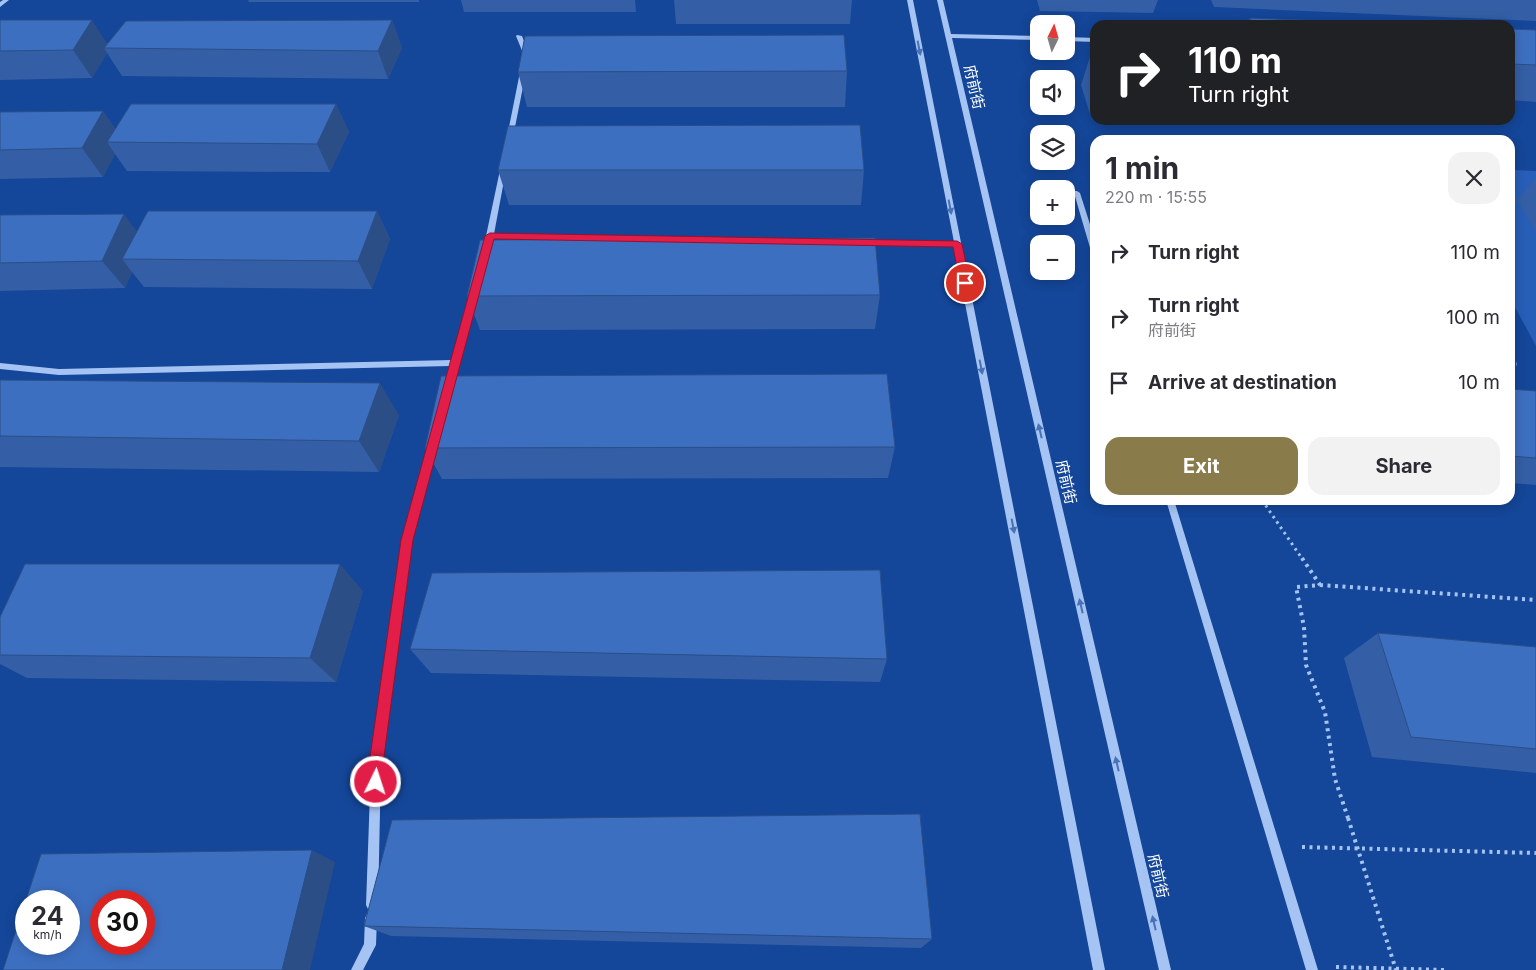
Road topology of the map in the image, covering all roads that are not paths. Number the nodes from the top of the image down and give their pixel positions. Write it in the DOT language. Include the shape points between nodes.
graph roads {
  1 [pos="6,0"];
  2 [pos="910,0"];
  3 [pos="940,0"];
  4 [pos="0,5"];
  5 [pos="519,36"];
  6 [pos="948,36"];
  7 [pos="1030,38"];
  8 [pos="1075,39"];
  9 [pos="1090,40"];
  10 [pos="507,149"];
  11 [pos="505,159"];
  12 [pos="1077,193"];
  13 [pos="1090,235"];
  14 [pos="679,239"];
  15 [pos="858,242"];
  16 [pos="957,244"];
  17 [pos="478,281"];
  18 [pos="455,363"];
  19 [pos="0,366"];
  20 [pos="445,400"];
  21 [pos="435,438"];
  22 [pos="1172,505"];
  23 [pos="357,970"];
  24 [pos="1100,970"];
  25 [pos="1165,970"];
  26 [pos="1312,970"];
  1 -- 4 [label="street"];
  2 -- 16 [label="street, one-way"];
  3 -- 6 [label="street, 府前街"];
  5 -- 10 [label="street" via="526,53"];
  6 -- 7 [label="street"];
  25 -- 6 [label="street, 府前街, one-way"];
  8 -- 9 [label="street"];
  11 -- 14 [label="street" via="489,240"];
  12 -- 13 [label="street"];
  15 -- 16 [label="street"];
  16 -- 24 [label="street, one-way"];
  17 -- 18 [label="street"];
  18 -- 19 [label="street" via="60,372"];
  18 -- 20 [label="street"];
  21 -- 23 [label="street" via="407,540 376,764 370,945"];
  22 -- 26 [label="street"];
}
